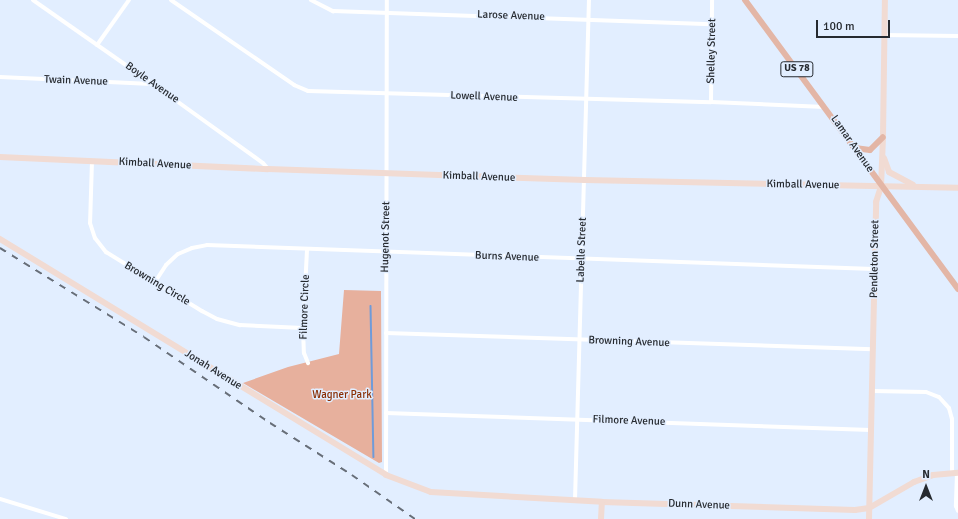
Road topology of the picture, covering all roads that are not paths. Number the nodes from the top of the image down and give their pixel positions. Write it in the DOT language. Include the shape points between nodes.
graph roads {
  1 [pos="33,0"];
  2 [pos="129,0"];
  3 [pos="171,0"];
  4 [pos="311,0"];
  5 [pos="387,0"];
  6 [pos="589,0"];
  7 [pos="712,0"];
  8 [pos="745,0"];
  9 [pos="885,0"];
  10 [pos="387,13"];
  11 [pos="589,19"];
  12 [pos="712,24"];
  13 [pos="884,35"];
  14 [pos="958,36"];
  15 [pos="97,45"];
  16 [pos="0,77"];
  17 [pos="153,84"];
  18 [pos="386,94"];
  19 [pos="587,100"];
  20 [pos="711,102"];
  21 [pos="825,107"];
  22 [pos="883,137"];
  23 [pos="855,148"];
  24 [pos="882,153"];
  25 [pos="0,157"];
  26 [pos="92,161"];
  27 [pos="268,169"];
  28 [pos="387,173"];
  29 [pos="585,180"];
  30 [pos="881,186"];
  31 [pos="919,187"];
  32 [pos="958,188"];
  33 [pos="0,239"];
  34 [pos="307,250"];
  35 [pos="386,253"];
  36 [pos="582,259"];
  37 [pos="874,269"];
  38 [pos="155,282"];
  39 [pos="958,289"];
  40 [pos="303,328"];
  41 [pos="386,333"];
  42 [pos="579,340"];
  43 [pos="873,349"];
  44 [pos="308,363"];
  45 [pos="872,391"];
  46 [pos="386,413"];
  47 [pos="578,419"];
  48 [pos="871,430"];
  49 [pos="956,473"];
  50 [pos="386,475"];
  51 [pos="431,492"];
  52 [pos="0,499"];
  53 [pos="575,500"];
  54 [pos="602,502"];
  55 [pos="869,508"];
  56 [pos="958,511"];
  57 [pos="66,519"];
  58 [pos="601,519"];
  59 [pos="869,519"];
  1 -- 15 [label="street, Boyle Avenue"];
  2 -- 15 [label="street"];
  3 -- 18 [label="street, Lowell Avenue" via="294,86 308,91"];
  4 -- 10 [label="street, Larose Avenue" via="333,11"];
  5 -- 10 [label="street, Hugenot Street"];
  6 -- 11 [label="street, Labelle Street"];
  7 -- 12 [label="street, Shelley Street"];
  8 -- 21 [label="main road, Lamar Avenue / US 78"];
  9 -- 13 [label="street, Pendleton Street"];
  10 -- 11 [label="street, Larose Avenue"];
  10 -- 18 [label="street, Hugenot Street"];
  11 -- 12 [label="street, Larose Avenue"];
  11 -- 19 [label="street, Labelle Street"];
  12 -- 20 [label="street, Shelley Street"];
  13 -- 14 [label="street"];
  13 -- 22 [label="street, Pendleton Street"];
  15 -- 17 [label="street, Boyle Avenue"];
  16 -- 17 [label="street, Twain Avenue"];
  17 -- 27 [label="street, Boyle Avenue"];
  18 -- 19 [label="street, Lowell Avenue"];
  18 -- 28 [label="street, Hugenot Street"];
  19 -- 20 [label="street, Lowell Avenue"];
  19 -- 29 [label="street, Labelle Street"];
  20 -- 21 [label="street, Lowell Avenue"];
  21 -- 23 [label="main road, Lamar Avenue / US 78"];
  22 -- 23 [label="main road" via="870,150"];
  22 -- 24 [label="street, Pendleton Street"];
  23 -- 30 [label="main road, Lamar Avenue / US 78"];
  24 -- 30 [label="street, Pendleton Street"];
  24 -- 31 [label="street" via="893,176"];
  25 -- 26 [label="street, Kimball Avenue"];
  26 -- 27 [label="street, Kimball Avenue"];
  26 -- 38 [label="street, Browning Circle" via="90,215 95,238 111,256"];
  27 -- 28 [label="street, Kimball Avenue"];
  28 -- 29 [label="street, Kimball Avenue"];
  28 -- 35 [label="street, Hugenot Street"];
  29 -- 30 [label="street, Kimball Avenue"];
  29 -- 36 [label="street, Labelle Street"];
  30 -- 31 [label="street, Kimball Avenue"];
  30 -- 37 [label="street, Pendleton Street" via="876,202"];
  30 -- 39 [label="main road, Lamar Avenue / US 78"];
  31 -- 32 [label="street, Kimball Avenue"];
  33 -- 50 [label="street, Jonah Avenue"];
  34 -- 35 [label="street, Burns Avenue"];
  34 -- 38 [label="street, Burns Avenue" via="207,245 192,248 171,259"];
  34 -- 40 [label="street, Filmore Circle"];
  35 -- 36 [label="street, Burns Avenue"];
  35 -- 41 [label="street, Hugenot Street"];
  36 -- 37 [label="street, Burns Avenue"];
  36 -- 42 [label="street, Labelle Street"];
  37 -- 43 [label="street, Pendleton Street"];
  38 -- 40 [label="street, Browning Circle" via="224,322"];
  40 -- 44 [label="street, Filmore Circle" via="304,353"];
  41 -- 42 [label="street, Browning Avenue"];
  41 -- 46 [label="street, Hugenot Street"];
  42 -- 43 [label="street, Browning Avenue"];
  42 -- 47 [label="street, Labelle Street"];
  43 -- 45 [label="street, Pendleton Street"];
  45 -- 48 [label="street, Pendleton Street"];
  45 -- 49 [label="street" via="926,392 939,397 949,408 952,419"];
  46 -- 47 [label="street, Filmore Avenue"];
  46 -- 50 [label="street, Hugenot Street"];
  47 -- 48 [label="street, Filmore Avenue"];
  47 -- 53 [label="street, Labelle Street"];
  48 -- 55 [label="street, Pendleton Street"];
  49 -- 55 [label="street, Dunn Avenue" via="933,475 914,482"];
  49 -- 56 [label="street"];
  50 -- 51 [label="street, Jonah Avenue"];
  51 -- 53 [label="street, Dunn Avenue"];
  52 -- 57 [label="street"];
  53 -- 54 [label="street, Dunn Avenue"];
  54 -- 55 [label="street, Dunn Avenue" via="855,510"];
  54 -- 58 [label="street"];
  55 -- 59 [label="street, Pendleton Street"];
}
